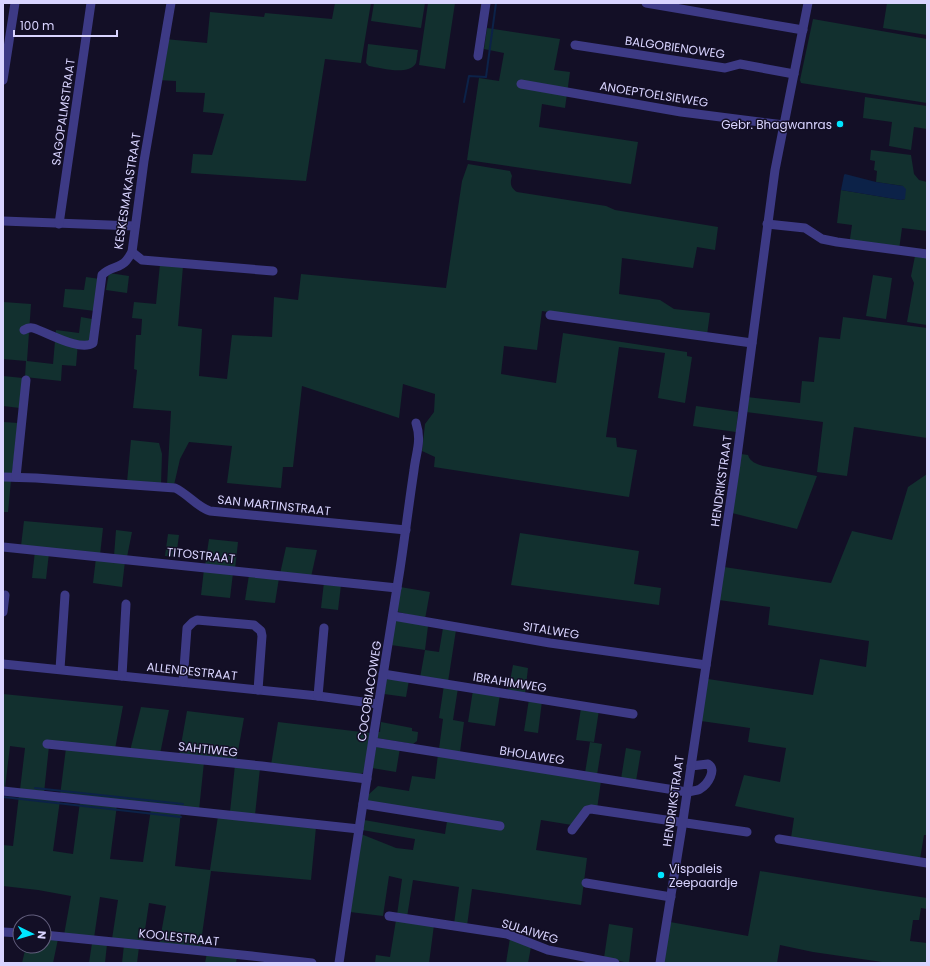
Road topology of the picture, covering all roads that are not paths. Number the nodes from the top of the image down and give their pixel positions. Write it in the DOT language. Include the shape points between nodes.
graph roads {
  1 [pos="15,3"];
  2 [pos="91,3"];
  3 [pos="171,3"];
  4 [pos="486,3"];
  5 [pos="646,3"];
  6 [pos="808,3"];
  7 [pos="803,30"];
  8 [pos="575,45"];
  9 [pos="478,56"];
  10 [pos="794,74"];
  11 [pos="3,80"];
  12 [pos="521,84"];
  13 [pos="784,125"];
  14 [pos="3,221"];
  15 [pos="59,224"];
  16 [pos="767,224"];
  17 [pos="134,226"];
  18 [pos="132,252"];
  19 [pos="927,254"];
  20 [pos="273,271"];
  21 [pos="550,315"];
  22 [pos="24,330"];
  23 [pos="752,343"];
  24 [pos="26,380"];
  25 [pos="416,423"];
  26 [pos="3,477"];
  27 [pos="16,477"];
  28 [pos="406,530"];
  29 [pos="3,547"];
  30 [pos="397,588"];
  31 [pos="5,595"];
  32 [pos="65,595"];
  33 [pos="126,604"];
  34 [pos="3,612"];
  35 [pos="392,616"];
  36 [pos="324,628"];
  37 [pos="3,664"];
  38 [pos="706,666"];
  39 [pos="60,669"];
  40 [pos="383,674"];
  41 [pos="122,676"];
  42 [pos="183,682"];
  43 [pos="258,690"];
  44 [pos="318,696"];
  45 [pos="378,704"];
  46 [pos="633,714"];
  47 [pos="373,742"];
  48 [pos="47,744"];
  49 [pos="691,766"];
  50 [pos="367,779"];
  51 [pos="3,791"];
  52 [pos="687,792"];
  53 [pos="363,804"];
  54 [pos="683,822"];
  55 [pos="500,826"];
  56 [pos="359,829"];
  57 [pos="572,830"];
  58 [pos="747,832"];
  59 [pos="779,839"];
  60 [pos="927,863"];
  61 [pos="586,883"];
  62 [pos="671,897"];
  63 [pos="389,916"];
  64 [pos="52,937"];
  65 [pos="312,963"];
  66 [pos="339,963"];
  67 [pos="615,963"];
  68 [pos="660,963"];
  1 -- 11 [label="street"];
  2 -- 15 [label="street, SAGOPALMSTRAAT"];
  3 -- 17 [label="street, KESKESMAKASTRAAT"];
  4 -- 9 [label="street"];
  5 -- 7 [label="street"];
  6 -- 7 [label="street, HENDRIKSTRAAT"];
  7 -- 10 [label="street, HENDRIKSTRAAT"];
  8 -- 10 [label="street, BALGOBIENOWEG" via="725,68 740,64"];
  10 -- 13 [label="street, HENDRIKSTRAAT"];
  12 -- 13 [label="street, ANOEPTOELSIEWEG" via="681,112"];
  13 -- 16 [label="street, HENDRIKSTRAAT" via="774,170"];
  14 -- 15 [label="street"];
  15 -- 17 [label="street"];
  16 -- 19 [label="street" via="805,228 822,239 837,242"];
  16 -- 23 [label="street, HENDRIKSTRAAT"];
  17 -- 18 [label="street, KESKESMAKASTRAAT"];
  18 -- 20 [label="street" via="142,260"];
  18 -- 22 [label="street, KESKESMAKASTRAAT" via="126,261 108,269 102,275 92,344 88,346 58,339 33,328"];
  21 -- 23 [label="street"];
  23 -- 38 [label="street, HENDRIKSTRAAT"];
  24 -- 27 [label="street"];
  25 -- 28 [label="street, COCOBIACOWEG" via="420,435"];
  26 -- 27 [label="street, SAN MARTINSTRAAT"];
  27 -- 28 [label="street, SAN MARTINSTRAAT" via="175,488 203,509 210,511"];
  28 -- 30 [label="street, COCOBIACOWEG"];
  29 -- 30 [label="street, TITOSTRAAT"];
  30 -- 35 [label="street, COCOBIACOWEG"];
  31 -- 34 [label="street"];
  32 -- 39 [label="street"];
  33 -- 41 [label="street"];
  35 -- 38 [label="street, SITALWEG"];
  35 -- 40 [label="street, COCOBIACOWEG"];
  36 -- 44 [label="street"];
  37 -- 39 [label="street, ALLENDESTRAAT"];
  38 -- 49 [label="street, HENDRIKSTRAAT"];
  39 -- 41 [label="street, ALLENDESTRAAT"];
  40 -- 45 [label="street, COCOBIACOWEG"];
  40 -- 46 [label="street, IBRAHIMWEG"];
  41 -- 42 [label="street, ALLENDESTRAAT"];
  42 -- 43 [label="street, ALLENDESTRAAT"];
  42 -- 43 [label="street" via="187,628 193,622 196,620 254,625 261,631 262,636"];
  43 -- 44 [label="street, ALLENDESTRAAT"];
  44 -- 45 [label="street, ALLENDESTRAAT"];
  45 -- 47 [label="street, COCOBIACOWEG"];
  47 -- 50 [label="street, COCOBIACOWEG"];
  47 -- 52 [label="street, BHOLAWEG"];
  48 -- 50 [label="street, SAHTIWEG"];
  49 -- 52 [label="street, HENDRIKSTRAAT"];
  49 -- 52 [label="street" via="708,764 713,770 704,786"];
  50 -- 53 [label="street, COCOBIACOWEG"];
  51 -- 56 [label="street"];
  52 -- 54 [label="street, HENDRIKSTRAAT"];
  53 -- 55 [label="street"];
  53 -- 56 [label="street, COCOBIACOWEG"];
  54 -- 57 [label="street" via="590,809"];
  54 -- 58 [label="street"];
  54 -- 62 [label="street, HENDRIKSTRAAT"];
  56 -- 66 [label="street, COCOBIACOWEG"];
  59 -- 60 [label="street"];
  61 -- 62 [label="street"];
  62 -- 68 [label="street, HENDRIKSTRAAT"];
  63 -- 67 [label="street, SULAIWEG" via="507,934 548,950"];
  64 -- 65 [label="street, KOOLESTRAAT"];
}
